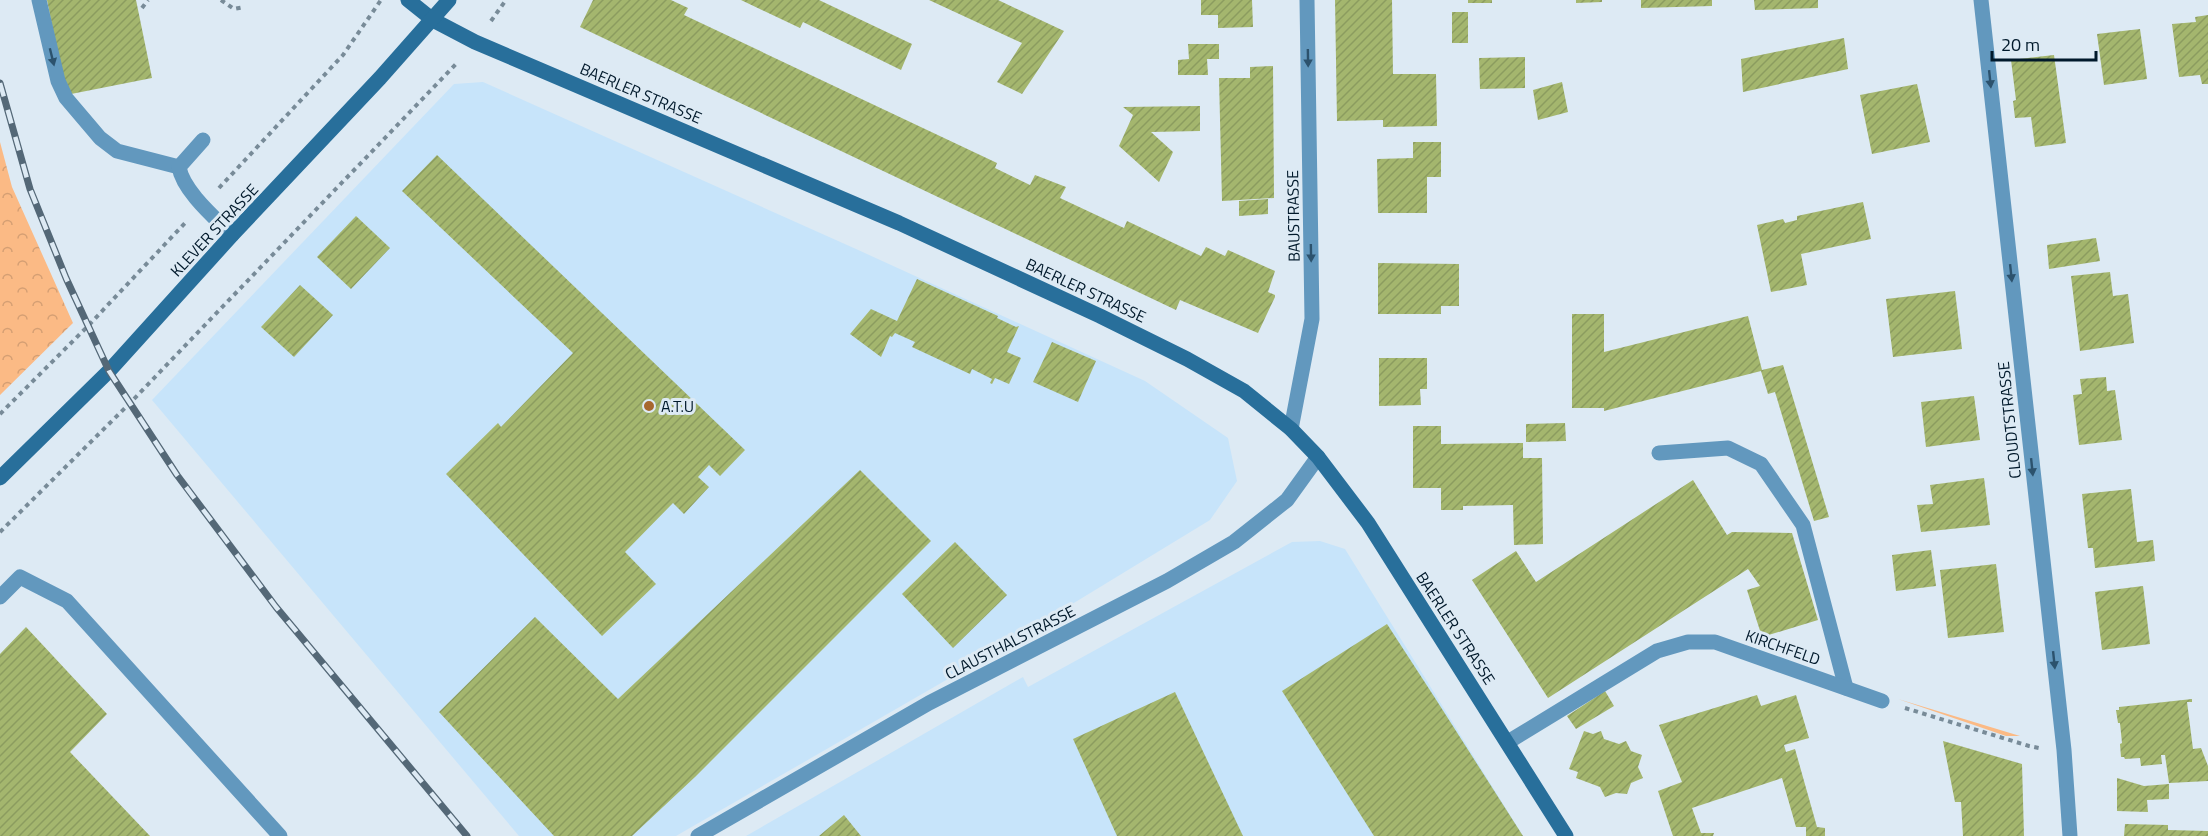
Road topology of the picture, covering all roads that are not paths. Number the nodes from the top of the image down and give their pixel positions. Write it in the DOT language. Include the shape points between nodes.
graph roads {
  1 [pos="39,0"];
  2 [pos="408,0"];
  3 [pos="449,0"];
  4 [pos="1307,0"];
  5 [pos="1981,0"];
  6 [pos="433,20"];
  7 [pos="203,140"];
  8 [pos="179,167"];
  9 [pos="232,235"];
  10 [pos="1291,429"];
  11 [pos="1659,453"];
  12 [pos="1318,457"];
  13 [pos="0,478"];
  14 [pos="0,597"];
  15 [pos="1846,688"];
  16 [pos="1882,701"];
  17 [pos="1508,742"];
  18 [pos="280,836"];
  19 [pos="698,836"];
  20 [pos="1566,836"];
  21 [pos="2070,836"];
  1 -- 8 [label="street, one-way" via="66,99 100,138 117,151"];
  2 -- 6 [label="main road, BAERLER STRASSE"];
  3 -- 6 [label="main road, KLEVER STRASSE"];
  4 -- 10 [label="street, BAUSTRASSE, one-way" via="1312,319"];
  5 -- 21 [label="street, CLOUDTSTRASSE, one-way" via="2064,750"];
  6 -- 9 [label="main road, KLEVER STRASSE"];
  6 -- 10 [label="main road, BAERLER STRASSE" via="475,42 899,223 1100,316 1244,391"];
  7 -- 8 [label="street"];
  8 -- 9 [label="street" via="181,177"];
  9 -- 13 [label="main road, KLEVER STRASSE" via="109,371"];
  10 -- 12 [label="main road, BAERLER STRASSE"];
  11 -- 15 [label="street" via="1728,448 1761,464 1803,525"];
  12 -- 17 [label="main road, BAERLER STRASSE" via="1368,523"];
  12 -- 19 [label="street, CLAUSTHALSTRASSE" via="1287,500 1234,542 1167,581 929,703"];
  14 -- 18 [label="street" via="20,577 67,601"];
  15 -- 16 [label="street, KIRCHFELD"];
  15 -- 17 [label="street, KIRCHFELD" via="1715,642 1688,642 1657,651"];
  17 -- 20 [label="main road, BAERLER STRASSE"];
}
